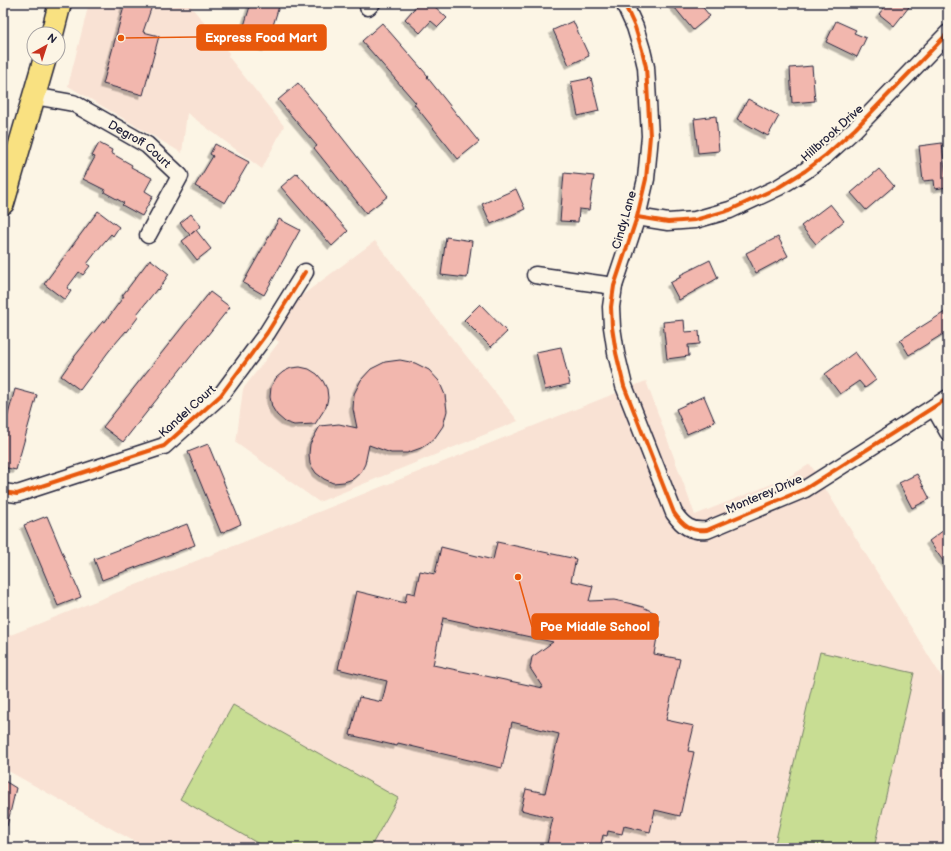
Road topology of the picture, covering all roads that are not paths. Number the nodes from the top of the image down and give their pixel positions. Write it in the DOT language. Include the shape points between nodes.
graph roads {
  1 [pos="60,3"];
  2 [pos="624,3"];
  3 [pos="54,26"];
  4 [pos="948,33"];
  5 [pos="43,66"];
  6 [pos="34,96"];
  7 [pos="8,169"];
  8 [pos="3,203"];
  9 [pos="637,217"];
  10 [pos="148,235"];
  11 [pos="305,272"];
  12 [pos="535,275"];
  13 [pos="614,286"];
  14 [pos="948,398"];
  15 [pos="934,407"];
  16 [pos="948,432"];
  17 [pos="644,440"];
  18 [pos="3,492"];
  1 -- 3 [label="main road"];
  2 -- 9 [label="street, Cindy Lane" via="635,27 646,67 650,115 646,179"];
  4 -- 9 [label="street, Hillbrook Drive" via="826,155 779,187 730,210 696,220 668,222"];
  5 -- 6 [label="main road"];
  6 -- 7 [label="main road"];
  6 -- 10 [label="street, Degroff Court" via="72,103 147,145 180,176"];
  7 -- 8 [label="main road"];
  9 -- 13 [label="street, Cindy Lane"];
  11 -- 18 [label="street, Kandel Court" via="267,333 221,395 164,446 17,494"];
  12 -- 13 [label="street"];
  13 -- 17 [label="street, Cindy Lane" via="611,307 616,353 624,386"];
  14 -- 15 [label="street, Monterey Drive"];
  15 -- 16 [label="street"];
  15 -- 17 [label="street, Monterey Drive" via="805,489 707,530 698,531 680,521"];
}
